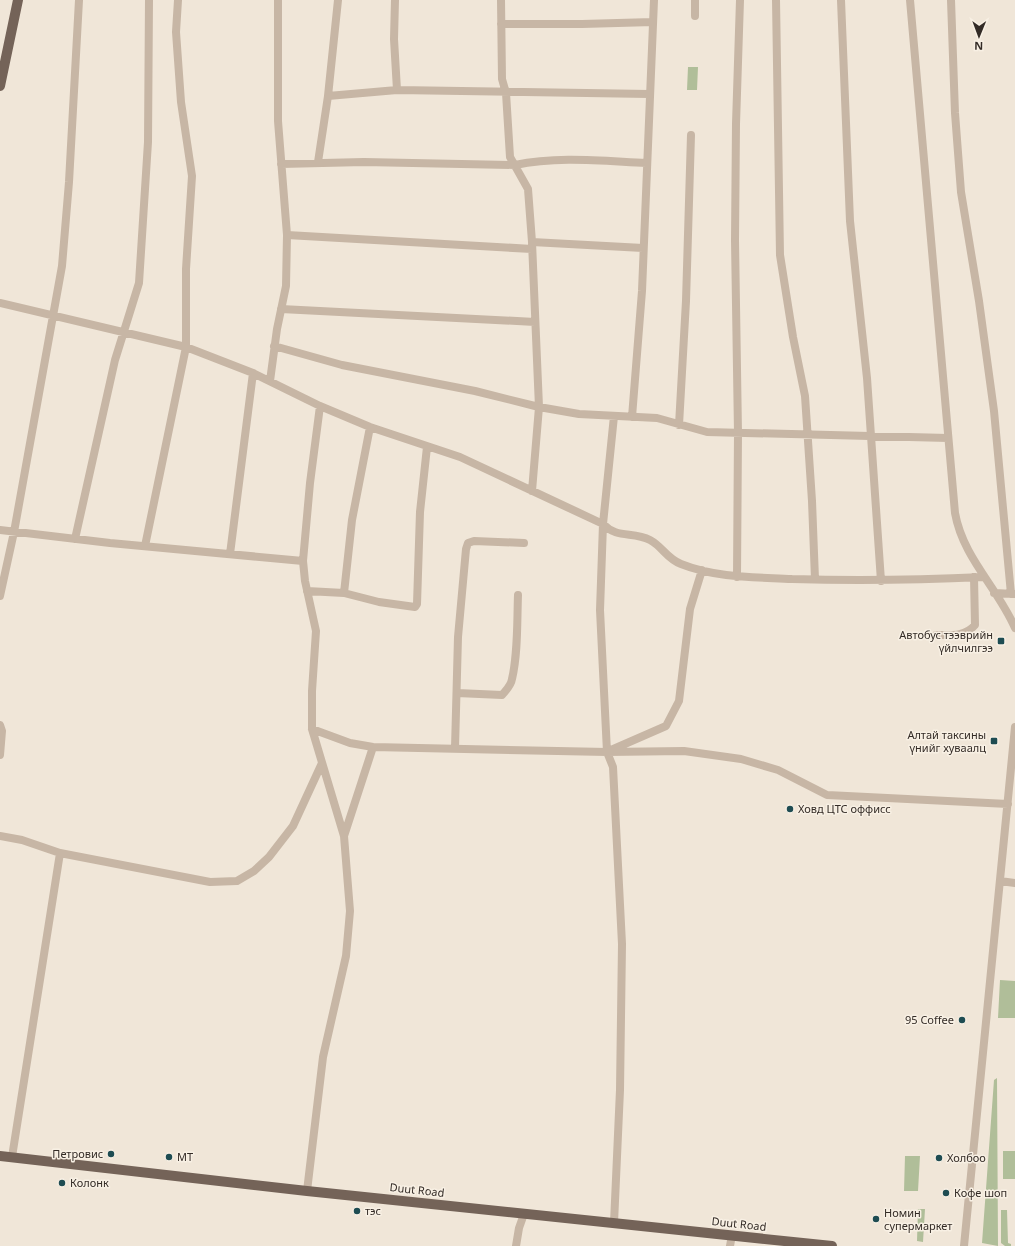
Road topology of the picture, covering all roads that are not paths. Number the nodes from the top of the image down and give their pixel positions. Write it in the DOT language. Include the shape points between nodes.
graph roads {
  1 [pos="18,0"];
  2 [pos="79,0"];
  3 [pos="149,0"];
  4 [pos="178,0"];
  5 [pos="278,0"];
  6 [pos="338,0"];
  7 [pos="395,0"];
  8 [pos="501,0"];
  9 [pos="654,0"];
  10 [pos="695,0"];
  11 [pos="740,0"];
  12 [pos="776,0"];
  13 [pos="841,0"];
  14 [pos="910,0"];
  15 [pos="951,0"];
  16 [pos="695,16"];
  17 [pos="653,22"];
  18 [pos="501,24"];
  19 [pos="0,86"];
  20 [pos="397,90"];
  21 [pos="506,93"];
  22 [pos="649,94"];
  23 [pos="328,96"];
  24 [pos="691,135"];
  25 [pos="318,162"];
  26 [pos="646,163"];
  27 [pos="281,164"];
  28 [pos="515,165"];
  29 [pos="287,235"];
  30 [pos="532,245"];
  31 [pos="643,248"];
  32 [pos="0,303"];
  33 [pos="281,309"];
  34 [pos="53,315"];
  35 [pos="535,322"];
  36 [pos="123,331"];
  37 [pos="274,346"];
  38 [pos="186,347"];
  39 [pos="254,373"];
  40 [pos="270,381"];
  41 [pos="320,406"];
  42 [pos="539,407"];
  43 [pos="614,416"];
  44 [pos="632,417"];
  45 [pos="679,425"];
  46 [pos="370,427"];
  47 [pos="738,433"];
  48 [pos="807,433"];
  49 [pos="872,435"];
  50 [pos="948,438"];
  51 [pos="427,447"];
  52 [pos="532,491"];
  53 [pos="603,524"];
  54 [pos="0,530"];
  55 [pos="14,532"];
  56 [pos="75,539"];
  57 [pos="524,543"];
  58 [pos="145,546"];
  59 [pos="230,554"];
  60 [pos="303,561"];
  61 [pos="702,570"];
  62 [pos="737,577"];
  63 [pos="974,577"];
  64 [pos="984,577"];
  65 [pos="815,579"];
  66 [pos="881,581"];
  67 [pos="307,591"];
  68 [pos="344,593"];
  69 [pos="994,593"];
  70 [pos="1013,594"];
  71 [pos="518,595"];
  72 [pos="0,596"];
  73 [pos="1015,628"];
  74 [pos="936,635"];
  75 [pos="457,693"];
  76 [pos="0,725"];
  77 [pos="1015,727"];
  78 [pos="312,729"];
  79 [pos="373,747"];
  80 [pos="455,748"];
  81 [pos="607,752"];
  82 [pos="0,755"];
  83 [pos="322,764"];
  84 [pos="1008,804"];
  85 [pos="0,836"];
  86 [pos="344,836"];
  87 [pos="60,853"];
  88 [pos="1000,881"];
  89 [pos="1015,883"];
  90 [pos="0,1156"];
  91 [pos="12,1157"];
  92 [pos="307,1191"];
  93 [pos="524,1214"];
  94 [pos="614,1224"];
  95 [pos="732,1236"];
  96 [pos="516,1246"];
  97 [pos="730,1246"];
  98 [pos="832,1246"];
  99 [pos="964,1246"];
  1 -- 19 [label="main road"];
  2 -- 34 [label="street" via="69,182 62,266"];
  3 -- 36 [label="street" via="148,142 139,283"];
  4 -- 38 [label="street" via="176,32 181,102 192,176 186,269"];
  5 -- 27 [label="street" via="278,121"];
  6 -- 23 [label="street"];
  7 -- 20 [label="street"];
  8 -- 18 [label="street"];
  9 -- 17 [label="street"];
  10 -- 16 [label="street"];
  11 -- 47 [label="street" via="735,232"];
  12 -- 48 [label="street" via="780,255 805,396"];
  13 -- 49 [label="street" via="850,220"];
  14 -- 50 [label="street"];
  15 -- 70 [label="street" via="961,192 994,411"];
  17 -- 18 [label="street"];
  17 -- 22 [label="street"];
  18 -- 21 [label="street" via="502,79"];
  20 -- 21 [label="street"];
  20 -- 23 [label="street"];
  21 -- 22 [label="street"];
  21 -- 28 [label="street" via="510,157"];
  22 -- 26 [label="street"];
  23 -- 25 [label="street"];
  24 -- 45 [label="street"];
  25 -- 27 [label="street"];
  25 -- 28 [label="street"];
  26 -- 28 [label="street" via="538,160"];
  26 -- 31 [label="street"];
  27 -- 29 [label="street"];
  28 -- 30 [label="street" via="528,189"];
  29 -- 30 [label="street"];
  29 -- 33 [label="street" via="286,286"];
  30 -- 31 [label="street"];
  30 -- 35 [label="street"];
  31 -- 44 [label="street"];
  32 -- 34 [label="street"];
  33 -- 35 [label="street"];
  33 -- 37 [label="street"];
  34 -- 36 [label="street"];
  34 -- 55 [label="street"];
  35 -- 42 [label="street"];
  36 -- 38 [label="street"];
  36 -- 56 [label="street"];
  37 -- 40 [label="street"];
  37 -- 42 [label="street" via="342,365 475,391"];
  38 -- 39 [label="street"];
  38 -- 58 [label="street"];
  39 -- 40 [label="street"];
  39 -- 59 [label="street"];
  40 -- 41 [label="street"];
  41 -- 46 [label="street"];
  41 -- 60 [label="street"];
  42 -- 43 [label="street" via="579,414"];
  42 -- 52 [label="street"];
  43 -- 44 [label="street"];
  43 -- 53 [label="street"];
  44 -- 45 [label="street" via="657,418"];
  45 -- 47 [label="street" via="707,432"];
  46 -- 51 [label="street"];
  46 -- 68 [label="street" via="352,520"];
  47 -- 48 [label="street"];
  47 -- 62 [label="street"];
  48 -- 49 [label="street"];
  48 -- 65 [label="street"];
  49 -- 50 [label="street"];
  49 -- 66 [label="street"];
  50 -- 64 [label="street" via="958,529"];
  51 -- 52 [label="street" via="460,458"];
  51 -- 68 [label="street" via="420,512 417,604 415,607 386,603"];
  52 -- 53 [label="street"];
  53 -- 61 [label="street" via="615,533 641,536 651,541 669,558"];
  53 -- 81 [label="street" via="600,610"];
  54 -- 55 [label="street"];
  55 -- 56 [label="street"];
  55 -- 72 [label="street"];
  56 -- 58 [label="street"];
  57 -- 75 [label="street" via="468,543 458,637"];
  58 -- 59 [label="street"];
  59 -- 60 [label="street"];
  60 -- 67 [label="street"];
  61 -- 62 [label="street"];
  61 -- 81 [label="street" via="690,609 679,701 666,726"];
  62 -- 65 [label="street"];
  63 -- 64 [label="street"];
  63 -- 66 [label="street"];
  63 -- 74 [label="street" via="975,626 970,632 958,635"];
  64 -- 69 [label="street"];
  65 -- 66 [label="street"];
  67 -- 68 [label="street"];
  67 -- 78 [label="street" via="316,631"];
  69 -- 70 [label="street"];
  69 -- 73 [label="street"];
  71 -- 75 [label="street" via="512,680 508,689 502,694"];
  75 -- 80 [label="street"];
  76 -- 82 [label="street"];
  77 -- 84 [label="street"];
  78 -- 79 [label="street" via="350,743"];
  78 -- 83 [label="street"];
  79 -- 80 [label="street"];
  79 -- 86 [label="street"];
  80 -- 81 [label="street"];
  81 -- 84 [label="street" via="684,751 741,759 778,770 827,795"];
  81 -- 94 [label="street" via="613,767 622,944 620,1090"];
  83 -- 86 [label="street"];
  83 -- 87 [label="street" via="293,826 269,857 254,871 237,880 210,882"];
  84 -- 88 [label="street"];
  85 -- 87 [label="street" via="22,840"];
  86 -- 92 [label="street" via="350,891 349,936 323,1057"];
  87 -- 91 [label="street"];
  88 -- 89 [label="street"];
  88 -- 99 [label="street"];
  90 -- 91 [label="main road, Duut Road"];
  91 -- 92 [label="main road, Duut Road"];
  92 -- 93 [label="main road, Duut Road"];
  93 -- 94 [label="main road, Duut Road"];
  93 -- 96 [label="street"];
  94 -- 95 [label="main road, Duut Road"];
  95 -- 97 [label="street"];
  95 -- 98 [label="main road, Duut Road"];
}
